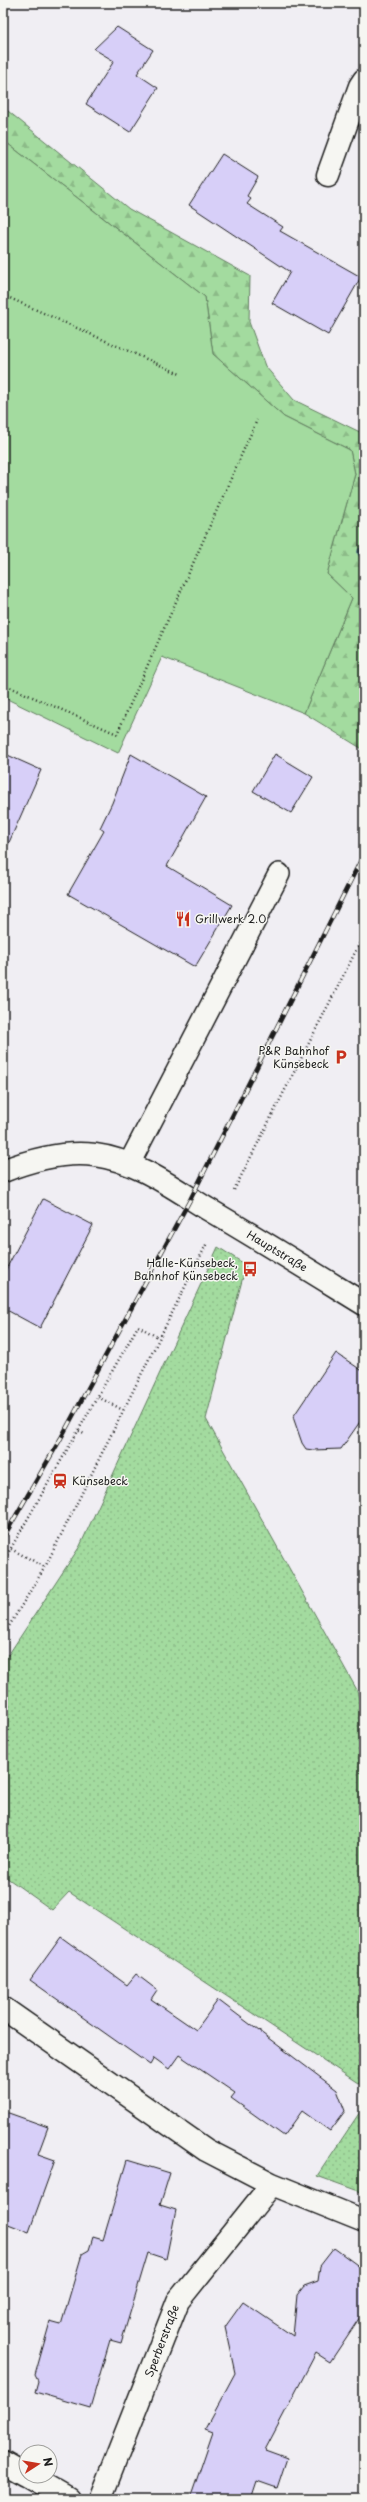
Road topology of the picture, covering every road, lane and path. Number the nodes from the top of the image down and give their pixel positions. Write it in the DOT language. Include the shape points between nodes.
graph roads {
  1 [pos="364,80"];
  2 [pos="328,175"];
  3 [pos="3,295"];
  4 [pos="180,374"];
  5 [pos="257,420"];
  6 [pos="3,684"];
  7 [pos="280,874"];
  8 [pos="364,935"];
  9 [pos="129,1164"];
  10 [pos="3,1171"];
  11 [pos="220,1216"];
  12 [pos="364,1304"];
  13 [pos="159,1338"];
  14 [pos="98,1397"];
  15 [pos="123,1410"];
  16 [pos="79,1431"];
  17 [pos="84,1434"];
  18 [pos="10,1549"];
  19 [pos="3,1562"];
  20 [pos="45,1567"];
  21 [pos="3,1636"];
  22 [pos="3,2008"];
  23 [pos="272,2184"];
  24 [pos="364,2221"];
  25 [pos="3,2462"];
  26 [pos="18,2471"];
  27 [pos="41,2484"];
  28 [pos="68,2499"];
  29 [pos="100,2499"];
  1 -- 2 [label="street"];
  3 -- 4 [label="path"];
  5 -- 6 [label="path" via="117,734"];
  7 -- 9 [label="lane"];
  8 -- 11 [label="path"];
  9 -- 10 [label="street, Hauptstraße" via="94,1155 63,1155 26,1162"];
  9 -- 11 [label="street, Hauptstraße"];
  11 -- 12 [label="street, Hauptstraße"];
  11 -- 13 [label="path"];
  13 -- 14 [label="path" via="138,1326"];
  13 -- 15 [label="path"];
  14 -- 15 [label="path"];
  14 -- 16 [label="path"];
  15 -- 20 [label="path"];
  16 -- 17 [label="path"];
  16 -- 18 [label="path"];
  18 -- 19 [label="path"];
  18 -- 20 [label="path"];
  20 -- 21 [label="path"];
  22 -- 23 [label="street" via="206,2150"];
  23 -- 24 [label="street"];
  23 -- 29 [label="street, Sperberstraße" via="178,2301"];
  25 -- 26 [label="street"];
  27 -- 28 [label="street"];
}
